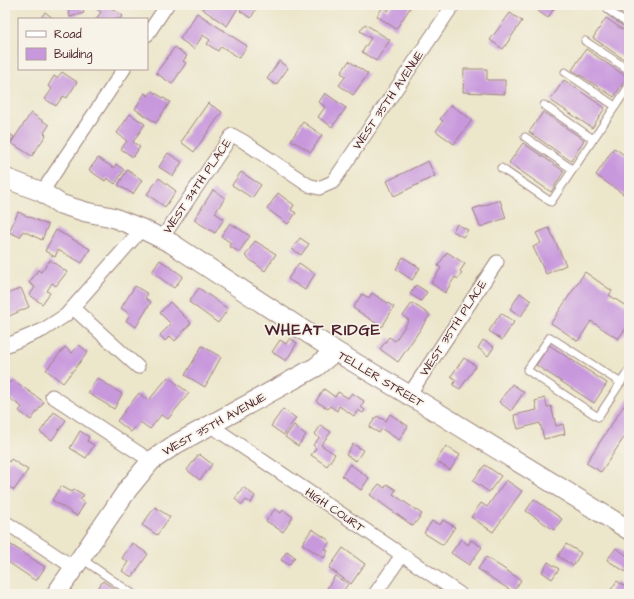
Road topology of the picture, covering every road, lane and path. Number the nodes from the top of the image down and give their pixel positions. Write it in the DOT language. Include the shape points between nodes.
graph roads {
  1 [pos="167,5"];
  2 [pos="453,5"];
  3 [pos="608,10"];
  4 [pos="629,25"];
  5 [pos="148,34"];
  6 [pos="585,41"];
  7 [pos="123,70"];
  8 [pos="629,70"];
  9 [pos="565,72"];
  10 [pos="629,86"];
  11 [pos="544,105"];
  12 [pos="615,106"];
  13 [pos="232,135"];
  14 [pos="525,137"];
  15 [pos="593,139"];
  16 [pos="501,168"];
  17 [pos="572,170"];
  18 [pos="5,178"];
  19 [pos="42,192"];
  20 [pos="142,229"];
  21 [pos="162,238"];
  22 [pos="497,262"];
  23 [pos="72,308"];
  24 [pos="5,346"];
  25 [pos="335,352"];
  26 [pos="138,367"];
  27 [pos="629,370"];
  28 [pos="621,383"];
  29 [pos="409,395"];
  30 [pos="52,396"];
  31 [pos="210,425"];
  32 [pos="151,461"];
  33 [pos="5,522"];
  34 [pos="629,530"];
  35 [pos="402,554"];
  36 [pos="77,563"];
  37 [pos="56,594"];
  38 [pos="132,594"];
  39 [pos="375,594"];
  40 [pos="460,594"];
  1 -- 5 [label="street"];
  2 -- 13 [label="street, WEST 35TH AVENUE" via="333,182 319,188 308,185"];
  3 -- 4 [label="lane"];
  6 -- 8 [label="lane"];
  7 -- 19 [label="street"];
  9 -- 12 [label="lane"];
  10 -- 12 [label="lane"];
  11 -- 15 [label="lane"];
  12 -- 15 [label="lane"];
  13 -- 21 [label="street, WEST 34TH PLACE"];
  14 -- 17 [label="lane"];
  15 -- 17 [label="lane"];
  16 -- 17 [label="lane" via="551,202"];
  18 -- 19 [label="street, TELLER STREET"];
  19 -- 20 [label="street, TELLER STREET" via="60,204"];
  20 -- 21 [label="street, TELLER STREET"];
  20 -- 23 [label="street, WEST 34TH PLACE"];
  21 -- 25 [label="street, TELLER STREET" via="184,250"];
  22 -- 29 [label="street, WEST 35TH PLACE"];
  23 -- 24 [label="street, WEST 34TH PLACE" via="43,330"];
  23 -- 26 [label="street"];
  25 -- 29 [label="street, TELLER STREET"];
  25 -- 31 [label="street, WEST 35TH AVENUE" via="316,367"];
  27 -- 28 [label="lane"];
  28 -- 28 [label="lane" via="598,417 527,370 550,337"];
  29 -- 34 [label="street, TELLER STREET"];
  30 -- 32 [label="street"];
  31 -- 32 [label="street, WEST 35TH AVENUE"];
  31 -- 35 [label="street, HIGH COURT"];
  32 -- 36 [label="street, WEST 35TH AVENUE" via="128,489"];
  33 -- 36 [label="street"];
  35 -- 39 [label="street"];
  35 -- 40 [label="street, HIGH COURT"];
  36 -- 37 [label="street, WEST 35TH AVENUE"];
  36 -- 38 [label="lane"];
}
